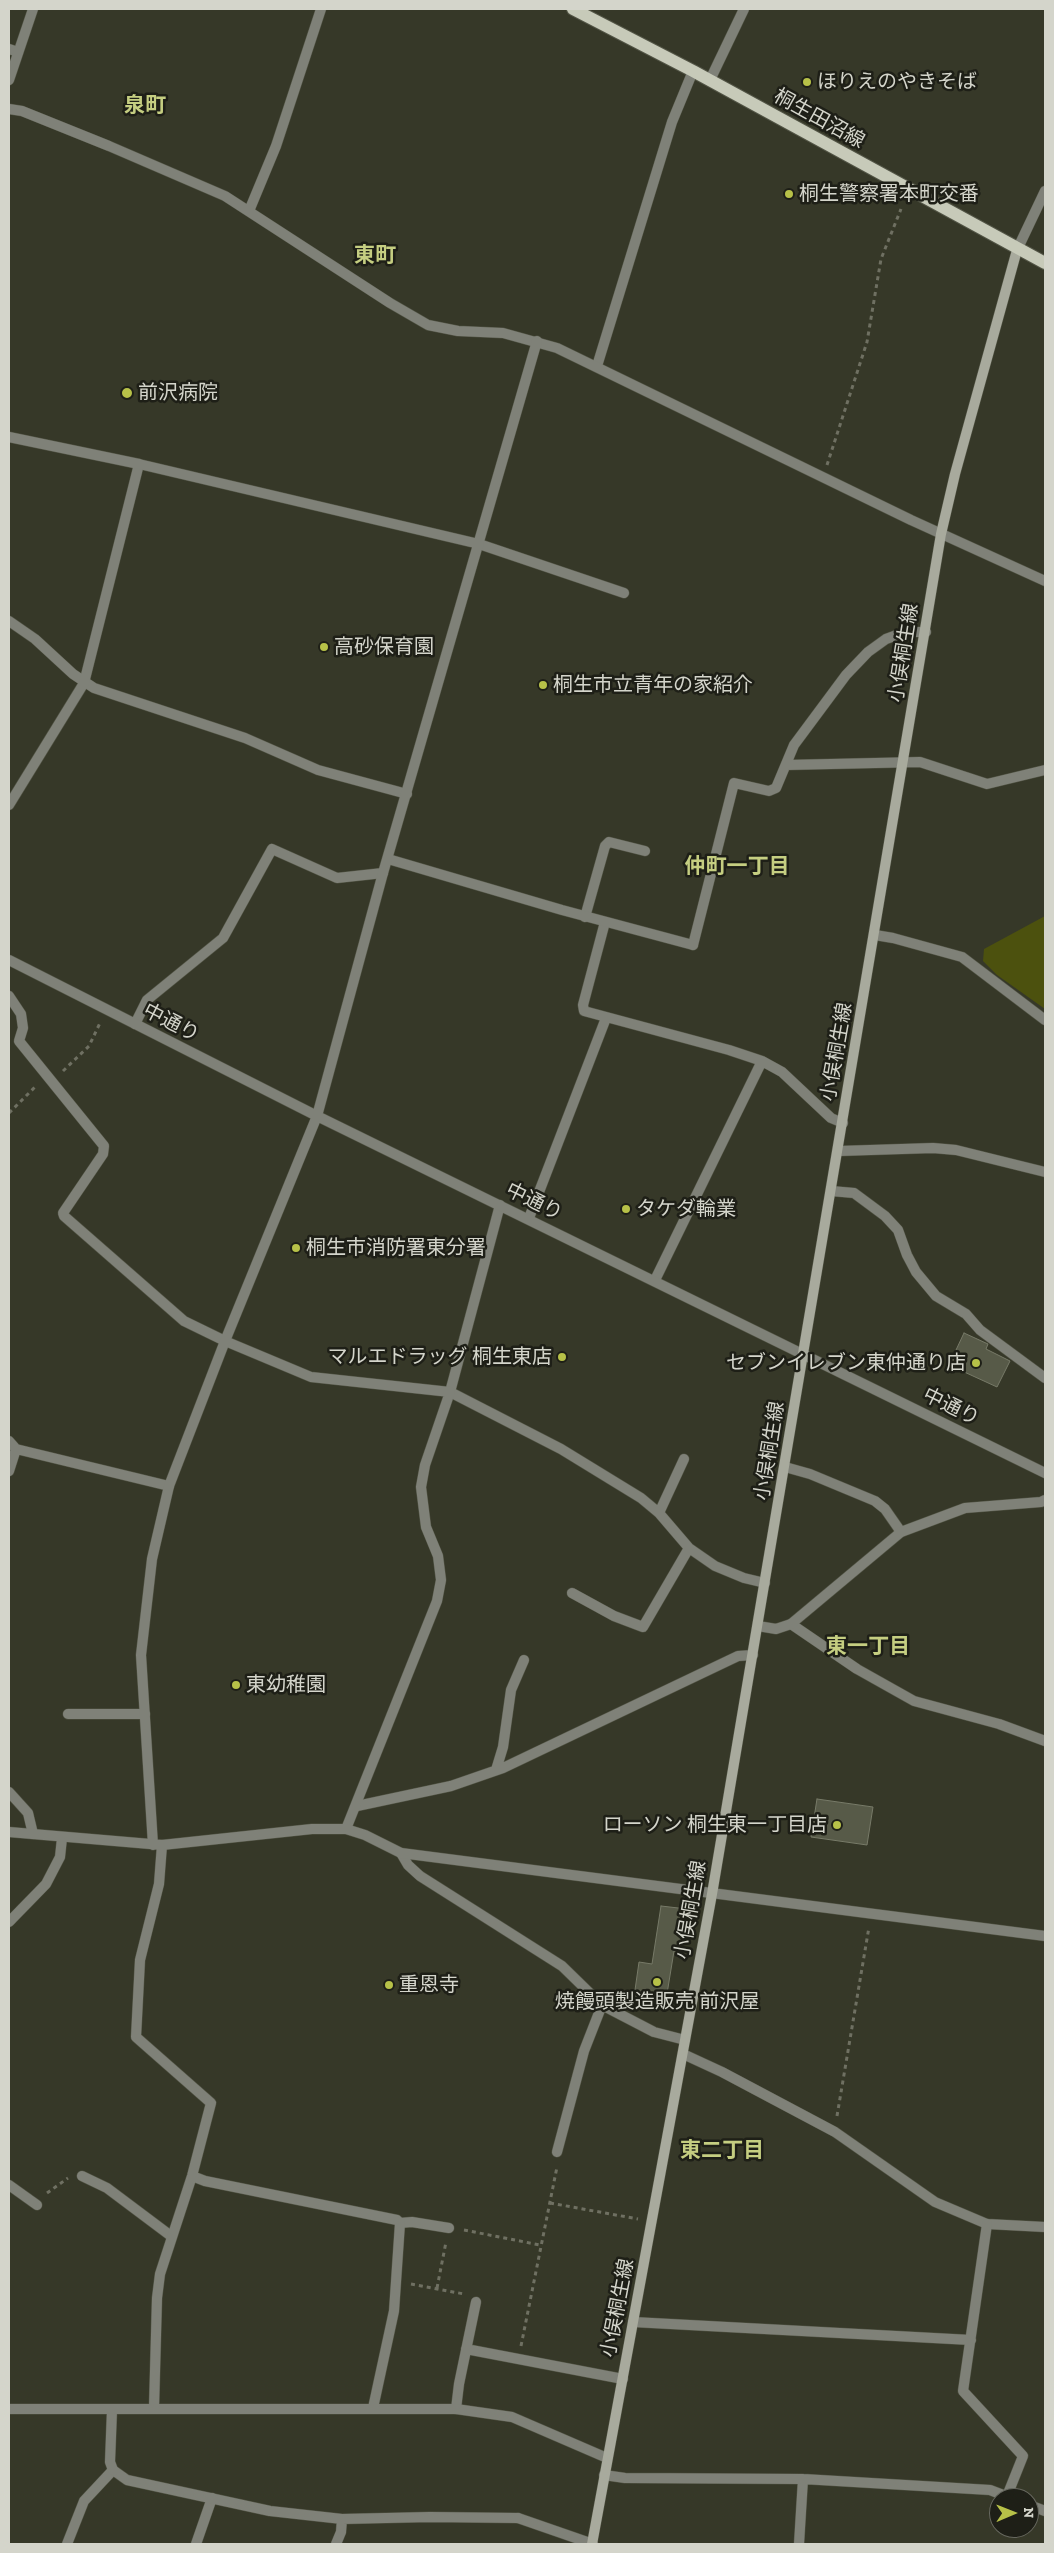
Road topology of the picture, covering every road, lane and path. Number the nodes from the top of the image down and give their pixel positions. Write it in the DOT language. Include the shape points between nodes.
graph roads {
  1 [pos="33,9"];
  2 [pos="321,9"];
  3 [pos="573,9"];
  4 [pos="744,9"];
  5 [pos="14,50"];
  6 [pos="693,71"];
  7 [pos="9,80"];
  8 [pos="710,80"];
  9 [pos="9,109"];
  10 [pos="1045,191"];
  11 [pos="901,209"];
  12 [pos="249,211"];
  13 [pos="1017,250"];
  14 [pos="1045,263"];
  15 [pos="537,341"];
  16 [pos="597,366"];
  17 [pos="9,437"];
  18 [pos="139,464"];
  19 [pos="823,477"];
  20 [pos="941,534"];
  21 [pos="479,544"];
  22 [pos="1045,581"];
  23 [pos="624,593"];
  24 [pos="9,621"];
  25 [pos="926,632"];
  26 [pos="84,683"];
  27 [pos="904,762"];
  28 [pos="786,765"];
  29 [pos="1045,770"];
  30 [pos="407,794"];
  31 [pos="9,805"];
  32 [pos="645,851"];
  33 [pos="388,859"];
  34 [pos="383,873"];
  35 [pos="585,917"];
  36 [pos="605,922"];
  37 [pos="875,935"];
  38 [pos="9,960"];
  39 [pos="9,996"];
  40 [pos="107,1010"];
  41 [pos="606,1018"];
  42 [pos="1045,1020"];
  43 [pos="135,1024"];
  44 [pos="762,1062"];
  45 [pos="50,1080"];
  46 [pos="9,1113"];
  47 [pos="317,1116"];
  48 [pos="843,1123"];
  49 [pos="839,1151"];
  50 [pos="1045,1172"];
  51 [pos="831,1191"];
  52 [pos="500,1205"];
  53 [pos="529,1218"];
  54 [pos="655,1280"];
  55 [pos="225,1341"];
  56 [pos="803,1354"];
  57 [pos="1045,1378"];
  58 [pos="450,1392"];
  59 [pos="9,1441"];
  60 [pos="16,1449"];
  61 [pos="684,1459"];
  62 [pos="785,1467"];
  63 [pos="9,1471"];
  64 [pos="1045,1473"];
  65 [pos="169,1486"];
  66 [pos="1045,1500"];
  67 [pos="659,1513"];
  68 [pos="900,1532"];
  69 [pos="689,1548"];
  70 [pos="765,1582"];
  71 [pos="572,1593"];
  72 [pos="791,1624"];
  73 [pos="758,1626"];
  74 [pos="753,1655"];
  75 [pos="524,1660"];
  76 [pos="68,1714"];
  77 [pos="145,1714"];
  78 [pos="1045,1741"];
  79 [pos="496,1770"];
  80 [pos="9,1792"];
  81 [pos="357,1806"];
  82 [pos="346,1829"];
  83 [pos="9,1832"];
  84 [pos="33,1834"];
  85 [pos="62,1838"];
  86 [pos="158,1845"];
  87 [pos="401,1853"];
  88 [pos="712,1894"];
  89 [pos="871,1914"];
  90 [pos="9,1922"];
  91 [pos="1045,1936"];
  92 [pos="602,2005"];
  93 [pos="685,2040"];
  94 [pos="683,2054"];
  95 [pos="835,2132"];
  96 [pos="557,2152"];
  97 [pos="82,2176"];
  98 [pos="192,2176"];
  99 [pos="9,2185"];
  100 [pos="550,2203"];
  101 [pos="37,2205"];
  102 [pos="640,2220"];
  103 [pos="400,2223"];
  104 [pos="987,2224"];
  105 [pos="1045,2227"];
  106 [pos="449,2228"];
  107 [pos="171,2236"];
  108 [pos="540,2245"];
  109 [pos="397,2281"];
  110 [pos="437,2288"];
  111 [pos="476,2302"];
  112 [pos="633,2322"];
  113 [pos="971,2340"];
  114 [pos="466,2349"];
  115 [pos="518,2359"];
  116 [pos="623,2379"];
  117 [pos="154,2408"];
  118 [pos="373,2408"];
  119 [pos="456,2408"];
  120 [pos="9,2409"];
  121 [pos="112,2410"];
  122 [pos="607,2458"];
  123 [pos="113,2470"];
  124 [pos="604,2475"];
  125 [pos="804,2479"];
  126 [pos="1012,2488"];
  127 [pos="989,2490"];
  128 [pos="212,2498"];
  129 [pos="342,2519"];
  130 [pos="68,2544"];
  131 [pos="196,2544"];
  132 [pos="336,2544"];
  133 [pos="592,2544"];
  134 [pos="799,2544"];
  1 -- 5 [label="street"];
  2 -- 12 [label="street" via="276,146"];
  3 -- 6 [label="main road, 桐生田沼線"];
  4 -- 8 [label="street"];
  5 -- 7 [label="street"];
  6 -- 8 [label="main road, 桐生田沼線"];
  6 -- 16 [label="street" via="672,122"];
  8 -- 13 [label="main road, 桐生田沼線"];
  9 -- 12 [label="street" via="172,172 225,196"];
  10 -- 13 [label="street"];
  11 -- 19 [label="path" via="881,259 866,342"];
  12 -- 15 [label="street" via="428,325"];
  13 -- 14 [label="main road, 桐生田沼線"];
  13 -- 20 [label="main road, 小俣桐生線"];
  15 -- 16 [label="street"];
  15 -- 21 [label="street"];
  16 -- 19 [label="street"];
  17 -- 18 [label="street"];
  18 -- 21 [label="street"];
  18 -- 26 [label="street"];
  19 -- 20 [label="street"];
  20 -- 22 [label="street"];
  20 -- 25 [label="main road, 小俣桐生線"];
  21 -- 23 [label="street"];
  21 -- 30 [label="street"];
  24 -- 26 [label="street"];
  25 -- 27 [label="main road, 小俣桐生線"];
  25 -- 28 [label="street" via="905,632 886,639 868,652 816,714 794,746"];
  26 -- 30 [label="street" via="245,738 318,770"];
  26 -- 31 [label="street"];
  27 -- 28 [label="street"];
  27 -- 29 [label="street" via="920,762 987,784"];
  27 -- 37 [label="main road, 小俣桐生線"];
  28 -- 36 [label="street" via="776,788 769,790 734,783 693,945"];
  30 -- 33 [label="street"];
  32 -- 35 [label="street" via="609,842 605,846"];
  33 -- 34 [label="street"];
  33 -- 35 [label="street"];
  34 -- 43 [label="street" via="337,878 272,849 223,938 148,1000"];
  34 -- 47 [label="street"];
  35 -- 36 [label="street"];
  36 -- 41 [label="street" via="583,1005 584,1011"];
  37 -- 42 [label="street" via="962,957"];
  37 -- 48 [label="main road, 小俣桐生線"];
  38 -- 40 [label="street, 中通り"];
  39 -- 45 [label="street" via="21,1014 23,1028 19,1041"];
  40 -- 43 [label="street, 中通り"];
  40 -- 45 [label="path" via="89,1046"];
  41 -- 44 [label="street" via="705,1043"];
  41 -- 53 [label="street"];
  43 -- 47 [label="street, 中通り"];
  44 -- 48 [label="street" via="786,1076 831,1118"];
  44 -- 54 [label="street"];
  45 -- 46 [label="path" via="38,1084"];
  45 -- 55 [label="street" via="104,1146 103,1154 64,1216 184,1321"];
  47 -- 52 [label="street, 中通り"];
  47 -- 55 [label="street"];
  48 -- 49 [label="main road, 小俣桐生線"];
  49 -- 50 [label="street" via="956,1150"];
  49 -- 51 [label="main road, 小俣桐生線"];
  51 -- 56 [label="main road, 小俣桐生線"];
  51 -- 57 [label="street" via="854,1193 885,1216 898,1230 916,1272 936,1296 966,1314 980,1330"];
  52 -- 53 [label="street, 中通り"];
  52 -- 58 [label="street"];
  53 -- 54 [label="street, 中通り"];
  54 -- 56 [label="street, 中通り"];
  55 -- 58 [label="street" via="311,1378"];
  55 -- 65 [label="street"];
  56 -- 62 [label="main road, 小俣桐生線"];
  56 -- 64 [label="street, 中通り"];
  58 -- 67 [label="street" via="560,1450"];
  58 -- 81 [label="street" via="425,1465 421,1487 426,1527 438,1556 441,1580 438,1601"];
  59 -- 60 [label="street"];
  60 -- 63 [label="street"];
  60 -- 65 [label="street"];
  61 -- 67 [label="street"];
  62 -- 68 [label="street" via="875,1501"];
  62 -- 70 [label="main road, 小俣桐生線"];
  65 -- 77 [label="street" via="152,1559 141,1655"];
  66 -- 68 [label="street" via="965,1508"];
  67 -- 69 [label="street"];
  68 -- 72 [label="street"];
  69 -- 70 [label="street" via="715,1566 744,1578"];
  69 -- 71 [label="street" via="643,1626 614,1616"];
  70 -- 73 [label="main road, 小俣桐生線"];
  72 -- 73 [label="street" via="776,1629"];
  72 -- 78 [label="street" via="857,1669 914,1702 999,1724"];
  73 -- 74 [label="main road, 小俣桐生線"];
  74 -- 79 [label="street" via="738,1656"];
  74 -- 88 [label="main road, 小俣桐生線"];
  75 -- 79 [label="street" via="511,1690 503,1747"];
  76 -- 77 [label="street"];
  77 -- 86 [label="street"];
  79 -- 81 [label="street" via="452,1786"];
  80 -- 84 [label="street" via="28,1813"];
  81 -- 82 [label="street"];
  82 -- 86 [label="street" via="312,1829"];
  82 -- 87 [label="street" via="365,1834"];
  83 -- 84 [label="street"];
  84 -- 85 [label="street"];
  85 -- 86 [label="street"];
  85 -- 90 [label="street" via="60,1857 46,1884"];
  86 -- 98 [label="street" via="159,1884 140,1960 136,2037 211,2103"];
  87 -- 88 [label="street"];
  87 -- 92 [label="street" via="420,1876 562,1966"];
  88 -- 89 [label="street"];
  88 -- 93 [label="main road, 小俣桐生線"];
  89 -- 91 [label="street"];
  89 -- 95 [label="path"];
  92 -- 93 [label="street" via="654,2032"];
  92 -- 96 [label="street" via="584,2051"];
  93 -- 94 [label="main road, 小俣桐生線"];
  94 -- 95 [label="street"];
  94 -- 112 [label="main road, 小俣桐生線"];
  95 -- 104 [label="street" via="935,2202"];
  96 -- 100 [label="path"];
  97 -- 101 [label="path" via="59,2183"];
  97 -- 107 [label="street" via="108,2188"];
  98 -- 103 [label="street"];
  98 -- 107 [label="street"];
  99 -- 101 [label="street"];
  100 -- 102 [label="path"];
  100 -- 108 [label="path"];
  103 -- 106 [label="street"];
  103 -- 109 [label="street"];
  104 -- 105 [label="street"];
  104 -- 113 [label="street"];
  106 -- 108 [label="path"];
  106 -- 110 [label="path"];
  107 -- 117 [label="street" via="157,2298"];
  108 -- 115 [label="path"];
  109 -- 110 [label="path"];
  109 -- 118 [label="street" via="394,2311"];
  110 -- 111 [label="path" via="477,2298"];
  111 -- 114 [label="street"];
  112 -- 113 [label="street"];
  112 -- 116 [label="main road, 小俣桐生線"];
  113 -- 126 [label="street" via="963,2391 1023,2456"];
  114 -- 115 [label="street"];
  114 -- 119 [label="street"];
  115 -- 116 [label="street"];
  116 -- 122 [label="main road, 小俣桐生線"];
  117 -- 118 [label="street"];
  117 -- 121 [label="street"];
  118 -- 119 [label="street"];
  119 -- 122 [label="street" via="512,2417"];
  120 -- 121 [label="street"];
  121 -- 123 [label="street" via="110,2462"];
  122 -- 124 [label="main road, 小俣桐生線"];
  123 -- 128 [label="street" via="127,2480"];
  123 -- 130 [label="street" via="84,2501"];
  124 -- 125 [label="street" via="625,2478"];
  124 -- 133 [label="main road, 小俣桐生線"];
  125 -- 127 [label="street"];
  125 -- 134 [label="street"];
  128 -- 129 [label="street" via="270,2511"];
  128 -- 131 [label="street"];
  129 -- 132 [label="street"];
  129 -- 133 [label="street" via="518,2518"];
}
